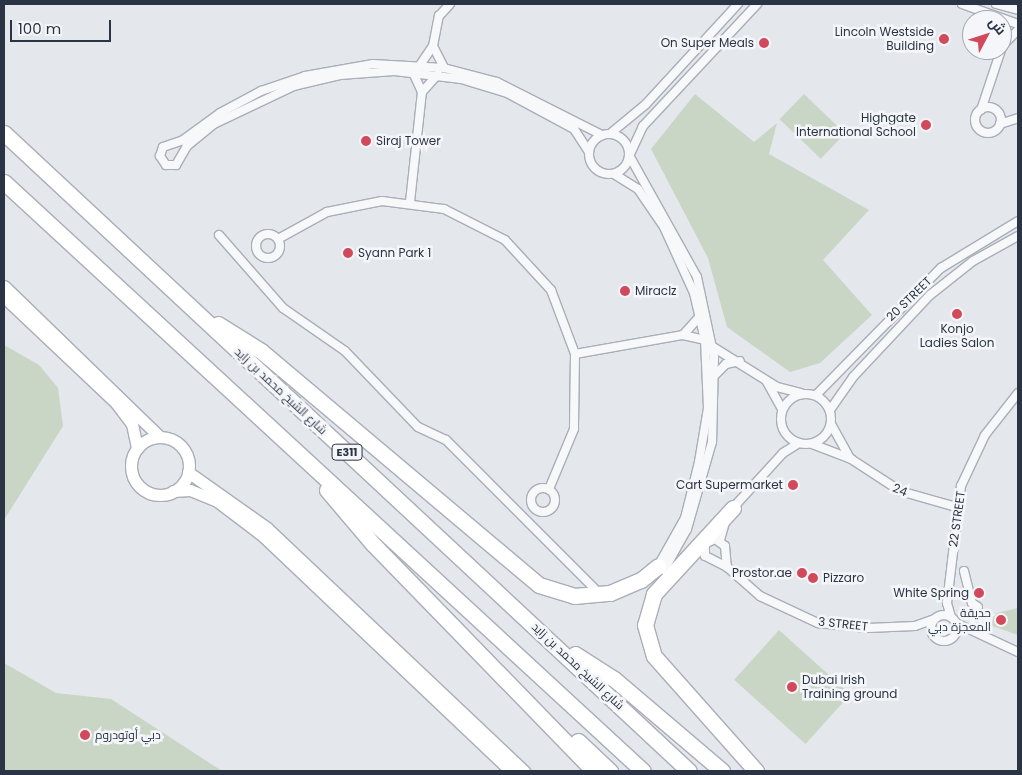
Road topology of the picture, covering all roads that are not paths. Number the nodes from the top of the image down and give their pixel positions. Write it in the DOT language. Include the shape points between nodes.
graph roads {
  1 [pos="450,4"];
  2 [pos="738,4"];
  3 [pos="757,4"];
  4 [pos="962,4"];
  5 [pos="996,4"];
  6 [pos="976,10"];
  7 [pos="1018,10"];
  8 [pos="433,46"];
  9 [pos="998,60"];
  10 [pos="420,65"];
  11 [pos="412,71"];
  12 [pos="441,71"];
  13 [pos="422,92"];
  14 [pos="988,92"];
  15 [pos="981,110"];
  16 [pos="995,110"];
  17 [pos="1018,118"];
  18 [pos="1000,124"];
  19 [pos="4,133"];
  20 [pos="611,133"];
  21 [pos="602,135"];
  22 [pos="589,152"];
  23 [pos="630,156"];
  24 [pos="614,174"];
  25 [pos="4,182"];
  26 [pos="410,202"];
  27 [pos="1018,221"];
  28 [pos="219,235"];
  29 [pos="1018,236"];
  30 [pos="278,239"];
  31 [pos="4,286"];
  32 [pos="4,297"];
  33 [pos="190,306"];
  34 [pos="700,316"];
  35 [pos="684,335"];
  36 [pos="705,340"];
  37 [pos="713,347"];
  38 [pos="575,354"];
  39 [pos="740,361"];
  40 [pos="715,375"];
  41 [pos="766,380"];
  42 [pos="803,393"];
  43 [pos="1018,393"];
  44 [pos="816,395"];
  45 [pos="782,409"];
  46 [pos="830,410"];
  47 [pos="831,424"];
  48 [pos="160,437"];
  49 [pos="799,443"];
  50 [pos="812,444"];
  51 [pos="138,448"];
  52 [pos="852,459"];
  53 [pos="305,461"];
  54 [pos="188,472"];
  55 [pos="549,489"];
  56 [pos="173,491"];
  57 [pos="956,507"];
  58 [pos="733,508"];
  59 [pos="720,540"];
  60 [pos="661,568"];
  61 [pos="727,568"];
  62 [pos="950,572"];
  63 [pos="600,595"];
  64 [pos="947,603"];
  65 [pos="978,607"];
  66 [pos="935,618"];
  67 [pos="954,620"];
  68 [pos="915,626"];
  69 [pos="931,631"];
  70 [pos="974,635"];
  71 [pos="954,637"];
  72 [pos="549,638"];
  73 [pos="1018,652"];
  74 [pos="509,680"];
  75 [pos="714,725"];
  76 [pos="511,771"];
  77 [pos="524,771"];
  78 [pos="594,771"];
  79 [pos="610,771"];
  80 [pos="643,771"];
  81 [pos="689,771"];
  82 [pos="722,771"];
  83 [pos="756,771"];
  1 -- 8 [label="street" via="439,16"];
  2 -- 20 [label="street" via="646,104"];
  3 -- 23 [label="street" via="643,126"];
  4 -- 6 [label="street"];
  5 -- 7 [label="street"];
  8 -- 10 [label="street"];
  8 -- 12 [label="street"];
  9 -- 14 [label="street"];
  10 -- 11 [label="street" via="350,66 283,83 220,113 183,140 163,147 160,156 166,165 176,165 187,146 214,124 294,86 358,72"];
  10 -- 12 [label="street"];
  11 -- 12 [label="street"];
  11 -- 13 [label="street"];
  12 -- 13 [label="street"];
  12 -- 21 [label="street" via="522,92"];
  12 -- 22 [label="street" via="528,102 574,129"];
  13 -- 26 [label="street"];
  14 -- 15 [label="street"];
  14 -- 16 [label="street"];
  15 -- 16 [label="street"];
  15 -- 18 [label="street" via="975,119 981,131 992,132"];
  16 -- 18 [label="street"];
  17 -- 18 [label="street"];
  19 -- 33 [label="highway, شارع الشيخ محمد بن زايد / E311"];
  20 -- 21 [label="street"];
  20 -- 23 [label="street" via="625,140"];
  21 -- 22 [label="street"];
  22 -- 24 [label="street" via="595,168"];
  23 -- 24 [label="street"];
  23 -- 37 [label="street" via="688,257 702,291"];
  24 -- 34 [label="street" via="638,189 664,227"];
  25 -- 53 [label="highway, E311"];
  26 -- 30 [label="street" via="382,201 327,212"];
  26 -- 38 [label="street" via="476,221 511,246 551,290"];
  27 -- 44 [label="street, 20 STREET" via="966,250 924,283"];
  28 -- 63 [label="street" via="278,303 345,351 418,427 446,440"];
  29 -- 46 [label="street, 20 STREET" via="973,261 930,295 853,377"];
  31 -- 48 [label="street"];
  32 -- 51 [label="street" via="108,394 132,424"];
  33 -- 63 [label="highway" via="261,351 528,579 562,594"];
  33 -- 72 [label="highway, شارع الشيخ محمد بن زايد / E311"];
  34 -- 35 [label="street"];
  34 -- 36 [label="street"];
  35 -- 36 [label="street"];
  35 -- 38 [label="street"];
  36 -- 60 [label="street" via="708,408 699,462 685,518"];
  37 -- 39 [label="street"];
  37 -- 40 [label="street"];
  38 -- 55 [label="street" via="574,429"];
  39 -- 40 [label="street" via="726,364"];
  39 -- 41 [label="street"];
  40 -- 60 [label="street" via="716,409 709,458 687,530"];
  41 -- 42 [label="street"];
  41 -- 45 [label="street"];
  42 -- 44 [label="street"];
  42 -- 45 [label="street"];
  43 -- 57 [label="street, 22 STREET" via="978,447"];
  44 -- 46 [label="street"];
  45 -- 49 [label="street" via="782,426"];
  46 -- 47 [label="street"];
  47 -- 50 [label="street" via="828,433"];
  47 -- 52 [label="street, 24"];
  48 -- 51 [label="street"];
  48 -- 54 [label="street" via="182,448"];
  49 -- 50 [label="street"];
  49 -- 58 [label="street, 3 STREET" via="783,453"];
  50 -- 52 [label="street, 24"];
  51 -- 56 [label="street" via="131,462 138,484 153,493"];
  52 -- 57 [label="street, 24" via="900,491"];
  53 -- 74 [label="highway" via="368,539"];
  53 -- 80 [label="highway, E311"];
  54 -- 56 [label="street"];
  54 -- 77 [label="street" via="267,528"];
  56 -- 76 [label="street" via="190,490 217,501 264,536"];
  57 -- 62 [label="street, 22 STREET"];
  58 -- 59 [label="street, 3 STREET"];
  58 -- 75 [label="highway" via="654,594 644,625 654,656"];
  59 -- 61 [label="street"];
  59 -- 61 [label="street, 3 STREET" via="708,541 704,552 710,562"];
  60 -- 63 [label="highway" via="631,586"];
  60 -- 75 [label="highway" via="639,603 635,620 639,645 653,667"];
  61 -- 68 [label="street, 3 STREET" via="760,596 818,623 868,628"];
  62 -- 64 [label="street, 22 STREET"];
  62 -- 65 [label="street" via="966,570 972,603"];
  64 -- 66 [label="street"];
  64 -- 67 [label="street, 22 STREET"];
  66 -- 67 [label="street"];
  66 -- 68 [label="street, 3 STREET"];
  66 -- 69 [label="street"];
  67 -- 70 [label="street"];
  67 -- 71 [label="street"];
  68 -- 69 [label="street, 3 STREET"];
  69 -- 71 [label="street, 3 STREET" via="942,642"];
  70 -- 71 [label="street"];
  70 -- 73 [label="street"];
  72 -- 81 [label="highway, شارع الشيخ محمد بن زايد / E311"];
  72 -- 82 [label="highway" via="614,679"];
  74 -- 78 [label="highway"];
  74 -- 79 [label="highway"];
  75 -- 83 [label="highway"];
}
